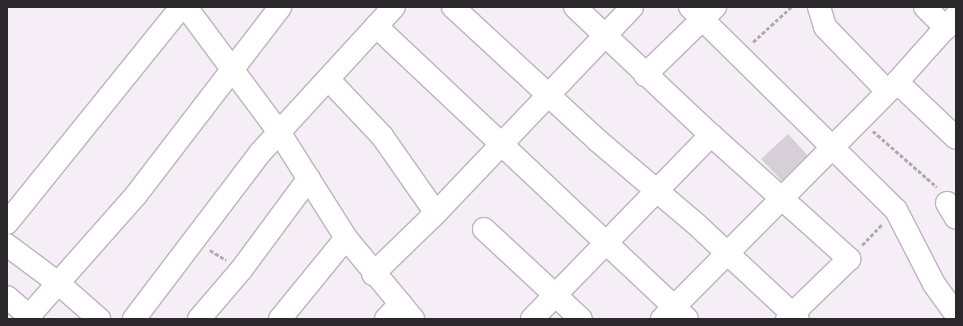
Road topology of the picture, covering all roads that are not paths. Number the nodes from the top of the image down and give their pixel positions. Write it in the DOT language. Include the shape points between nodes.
graph roads {
  1 [pos="181,7"];
  2 [pos="186,7"];
  3 [pos="280,7"];
  4 [pos="394,7"];
  5 [pos="452,7"];
  6 [pos="576,7"];
  7 [pos="632,7"];
  8 [pos="820,7"];
  9 [pos="925,7"];
  10 [pos="703,11"];
  11 [pos="953,21"];
  12 [pos="376,26"];
  13 [pos="605,36"];
  14 [pos="232,67"];
  15 [pos="645,75"];
  16 [pos="328,79"];
  17 [pos="892,86"];
  18 [pos="548,96"];
  19 [pos="279,132"];
  20 [pos="711,135"];
  21 [pos="956,138"];
  22 [pos="502,146"];
  23 [pos="832,146"];
  24 [pos="309,178"];
  25 [pos="654,191"];
  26 [pos="782,197"];
  27 [pos="436,213"];
  28 [pos="7,223"];
  29 [pos="484,229"];
  30 [pos="346,238"];
  31 [pos="606,242"];
  32 [pos="7,244"];
  33 [pos="727,253"];
  34 [pos="373,274"];
  35 [pos="58,283"];
  36 [pos="557,296"];
  37 [pos="7,297"];
  38 [pos="400,314"];
  39 [pos="674,315"];
  40 [pos="951,315"];
  41 [pos="793,317"];
  42 [pos="30,318"];
  43 [pos="99,319"];
  44 [pos="134,319"];
  45 [pos="199,319"];
  46 [pos="280,319"];
  47 [pos="532,319"];
  48 [pos="581,319"];
  1 -- 28 [label="street"];
  2 -- 14 [label="street"];
  3 -- 14 [label="street"];
  4 -- 12 [label="street"];
  5 -- 18 [label="street"];
  6 -- 13 [label="street"];
  7 -- 13 [label="street"];
  8 -- 17 [label="street" via="825,27"];
  9 -- 11 [label="street"];
  10 -- 15 [label="street"];
  10 -- 23 [label="street" via="741,54"];
  11 -- 17 [label="street"];
  12 -- 16 [label="street"];
  12 -- 22 [label="street"];
  13 -- 15 [label="street"];
  13 -- 18 [label="street"];
  14 -- 19 [label="street"];
  14 -- 35 [label="street" via="136,195"];
  15 -- 20 [label="street"];
  16 -- 19 [label="street"];
  16 -- 27 [label="street" via="382,136"];
  17 -- 21 [label="street"];
  17 -- 23 [label="street"];
  18 -- 22 [label="street"];
  18 -- 25 [label="street"];
  19 -- 24 [label="street"];
  19 -- 44 [label="street"];
  20 -- 25 [label="street"];
  20 -- 26 [label="street"];
  22 -- 27 [label="street"];
  22 -- 31 [label="street"];
  23 -- 26 [label="street"];
  23 -- 40 [label="street" via="896,210"];
  24 -- 30 [label="street"];
  24 -- 45 [label="street" via="241,270"];
  25 -- 31 [label="street"];
  25 -- 33 [label="street"];
  26 -- 33 [label="street"];
  26 -- 41 [label="street" via="849,259"];
  27 -- 34 [label="street"];
  29 -- 36 [label="street"];
  30 -- 34 [label="street"];
  30 -- 46 [label="street"];
  31 -- 36 [label="street"];
  31 -- 39 [label="street"];
  32 -- 35 [label="street"];
  33 -- 39 [label="street"];
  33 -- 41 [label="street"];
  34 -- 38 [label="street"];
  35 -- 42 [label="street"];
  35 -- 43 [label="street"];
  36 -- 47 [label="street"];
  36 -- 48 [label="street"];
  37 -- 42 [label="street"];
}
